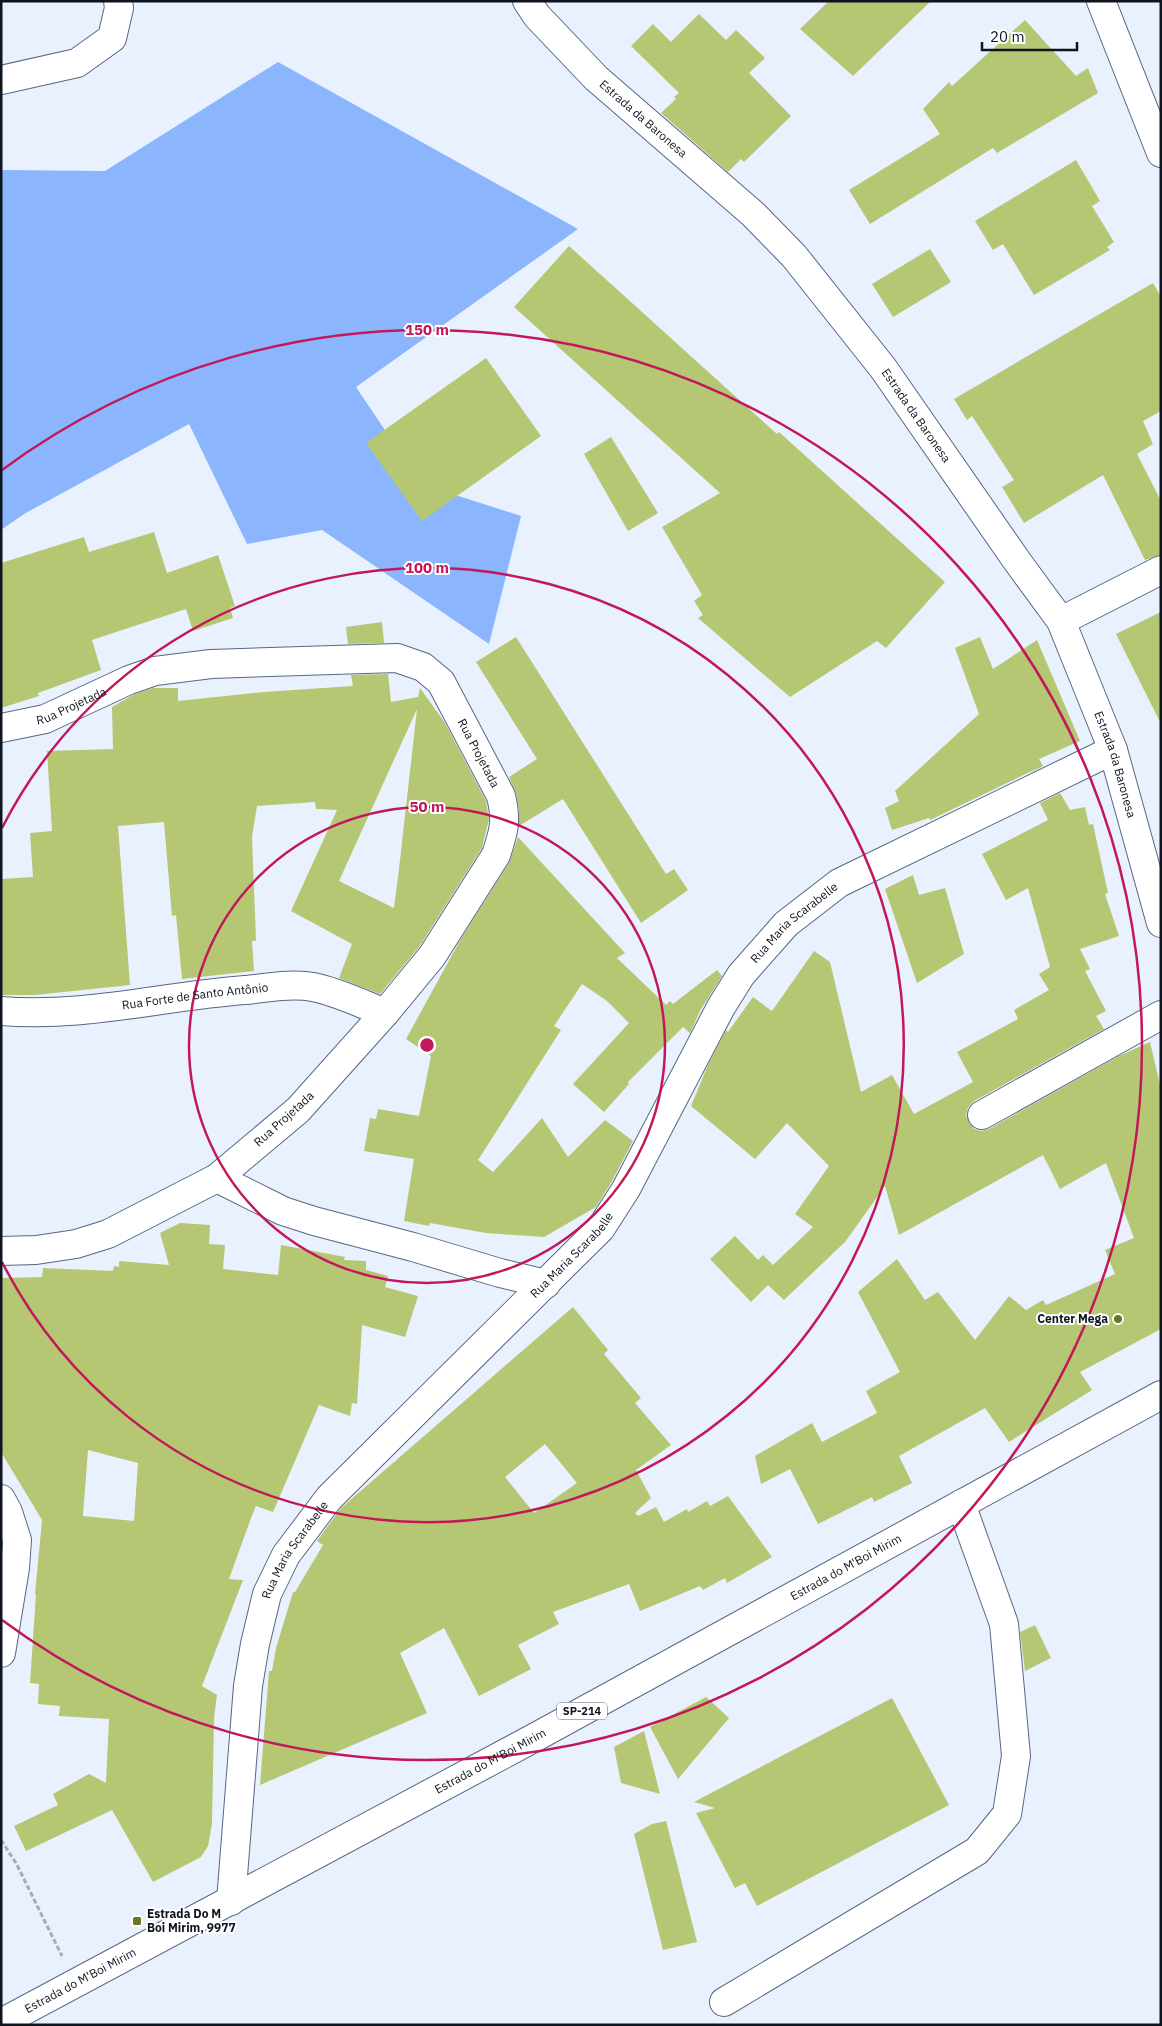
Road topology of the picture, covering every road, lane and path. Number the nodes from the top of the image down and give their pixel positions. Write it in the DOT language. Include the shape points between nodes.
graph roads {
  1 [pos="118,1"];
  2 [pos="527,1"];
  3 [pos="1102,1"];
  4 [pos="1,80"];
  5 [pos="1161,153"];
  6 [pos="1161,570"];
  7 [pos="1062,621"];
  8 [pos="1,728"];
  9 [pos="1113,750"];
  10 [pos="1161,924"];
  11 [pos="1,1011"];
  12 [pos="385,1013"];
  13 [pos="1161,1016"];
  14 [pos="982,1115"];
  15 [pos="217,1178"];
  16 [pos="1,1251"];
  17 [pos="546,1284"];
  18 [pos="1161,1395"];
  19 [pos="1,1499"];
  20 [pos="961,1504"];
  21 [pos="1,1653"];
  22 [pos="1,1840"];
  23 [pos="231,1901"];
  24 [pos="76,1983"];
  25 [pos="724,2002"];
  26 [pos="1,2023"];
  1 -- 4 [label="street" via="120,8 112,38 77,63"];
  2 -- 7 [label="street, Estrada da Baronesa" via="537,16 596,78 753,214 794,256 883,368"];
  3 -- 5 [label="street"];
  6 -- 7 [label="street"];
  7 -- 9 [label="street, Estrada da Baronesa"];
  8 -- 12 [label="street, Rua Projetada" via="45,720 155,671 211,664 397,658 423,667 441,682 501,796 506,816 496,855 432,956"];
  9 -- 10 [label="street, Estrada da Baronesa"];
  9 -- 17 [label="street, Rua Maria Scarabelle" via="839,883 786,924 741,975 721,1007 626,1189 601,1228"];
  11 -- 12 [label="street, Rua Forte de Santo Antônio" via="88,1010 227,991 312,987"];
  12 -- 15 [label="street, Rua Projetada" via="298,1110"];
  13 -- 14 [label="street"];
  15 -- 16 [label="street, Rua Projetada" via="108,1234 76,1244"];
  15 -- 17 [label="street" via="306,1219"];
  17 -- 23 [label="street, Rua Maria Scarabelle" via="329,1498 286,1555 267,1594 248,1686"];
  18 -- 20 [label="street, Estrada do M'Boi Mirim / SP-214"];
  19 -- 21 [label="street" via="16,1540 15,1568"];
  20 -- 23 [label="street, Estrada do M'Boi Mirim / SP-214"];
  20 -- 25 [label="street" via="1004,1624 1016,1756 1006,1814 977,1851"];
  22 -- 24 [label="path" via="16,1863"];
  23 -- 24 [label="street, Estrada do M'Boi Mirim / SP-214"];
  24 -- 26 [label="street, Estrada do M'Boi Mirim / SP-214"];
}
